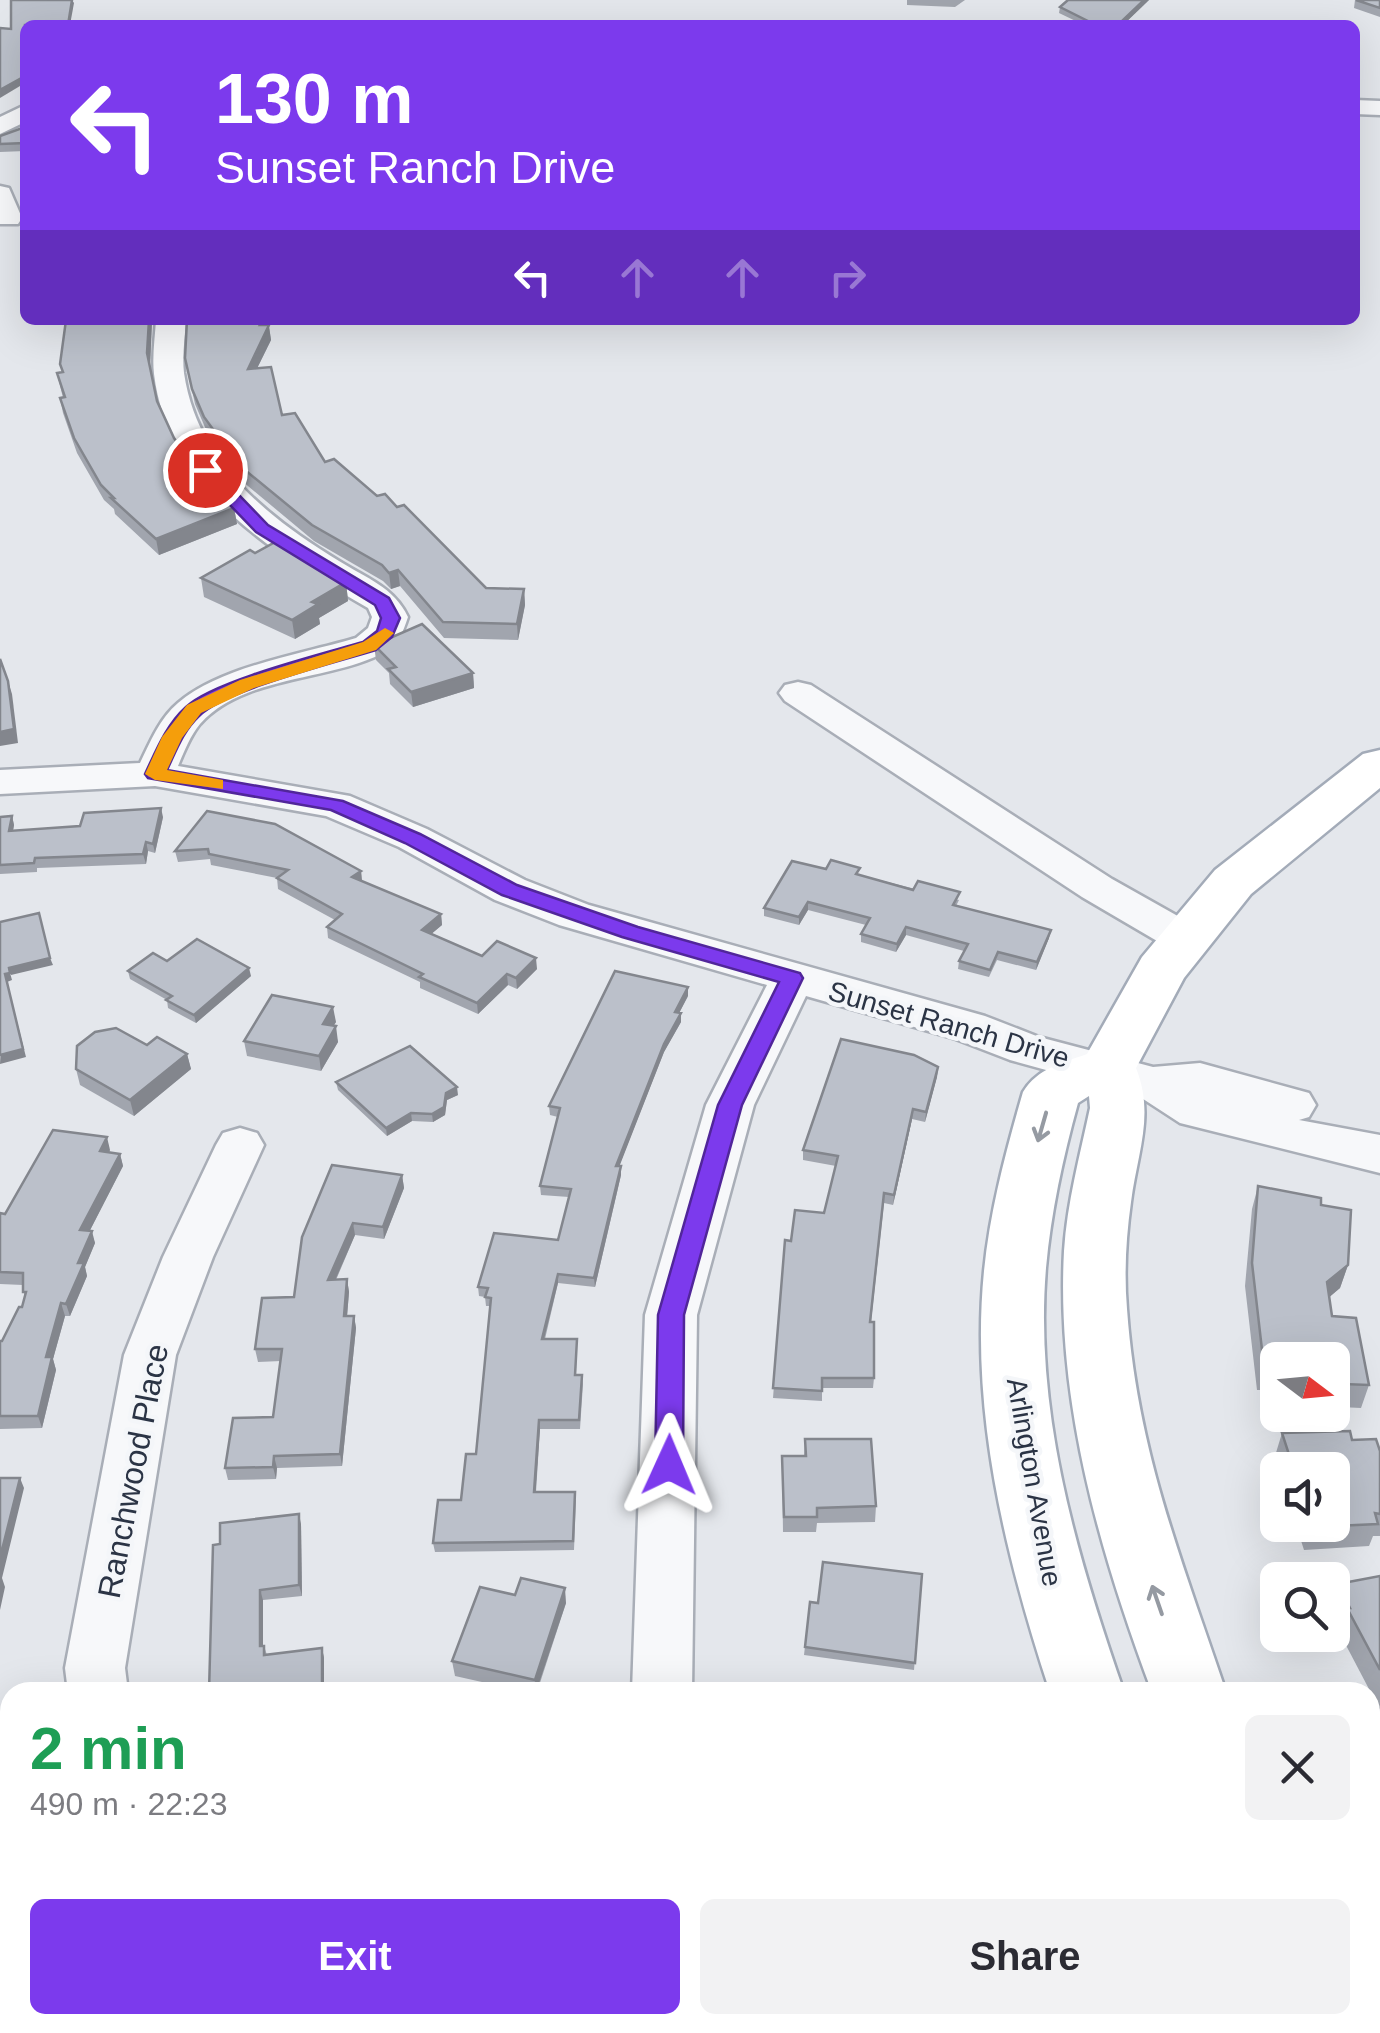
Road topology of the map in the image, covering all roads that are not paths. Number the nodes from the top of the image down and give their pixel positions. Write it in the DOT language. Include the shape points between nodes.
graph roads {
  1 [pos="170,325"];
  2 [pos="798,692"];
  3 [pos="1380,764"];
  4 [pos="155,774"];
  5 [pos="0,782"];
  6 [pos="1184,938"];
  7 [pos="792,978"];
  8 [pos="1130,1075"];
  9 [pos="240,1145"];
  10 [pos="1371,1151"];
  11 [pos="97,1682"];
  12 [pos="662,1682"];
  13 [pos="1083,1682"];
  14 [pos="1186,1682"];
  1 -- 4 [label="street" via="169,375 180,422 205,470 262,528 383,602 390,618 369,646 247,684 194,709"];
  2 -- 6 [label="street"];
  3 -- 6 [label="main road" via="1260,857"];
  4 -- 5 [label="street, Sunset Ranch Drive"];
  4 -- 7 [label="street, Sunset Ranch Drive" via="336,805 510,890"];
  6 -- 8 [label="main road" via="1141,1002"];
  7 -- 8 [label="street, Sunset Ranch Drive"];
  7 -- 12 [label="street" via="730,1105 671,1315"];
  8 -- 10 [label="street, Sunset Ranch Drive" via="1197,1111"];
  8 -- 13 [label="main road, Arlington Avenue, one-way" via="1052,1092 1032,1160 1013,1294 1014,1370 1035,1520"];
  14 -- 8 [label="main road, one-way" via="1130,1519 1103,1382 1095,1253 1118,1091"];
  9 -- 11 [label="street, Ranchwood Place" via="150,1356"];
}
